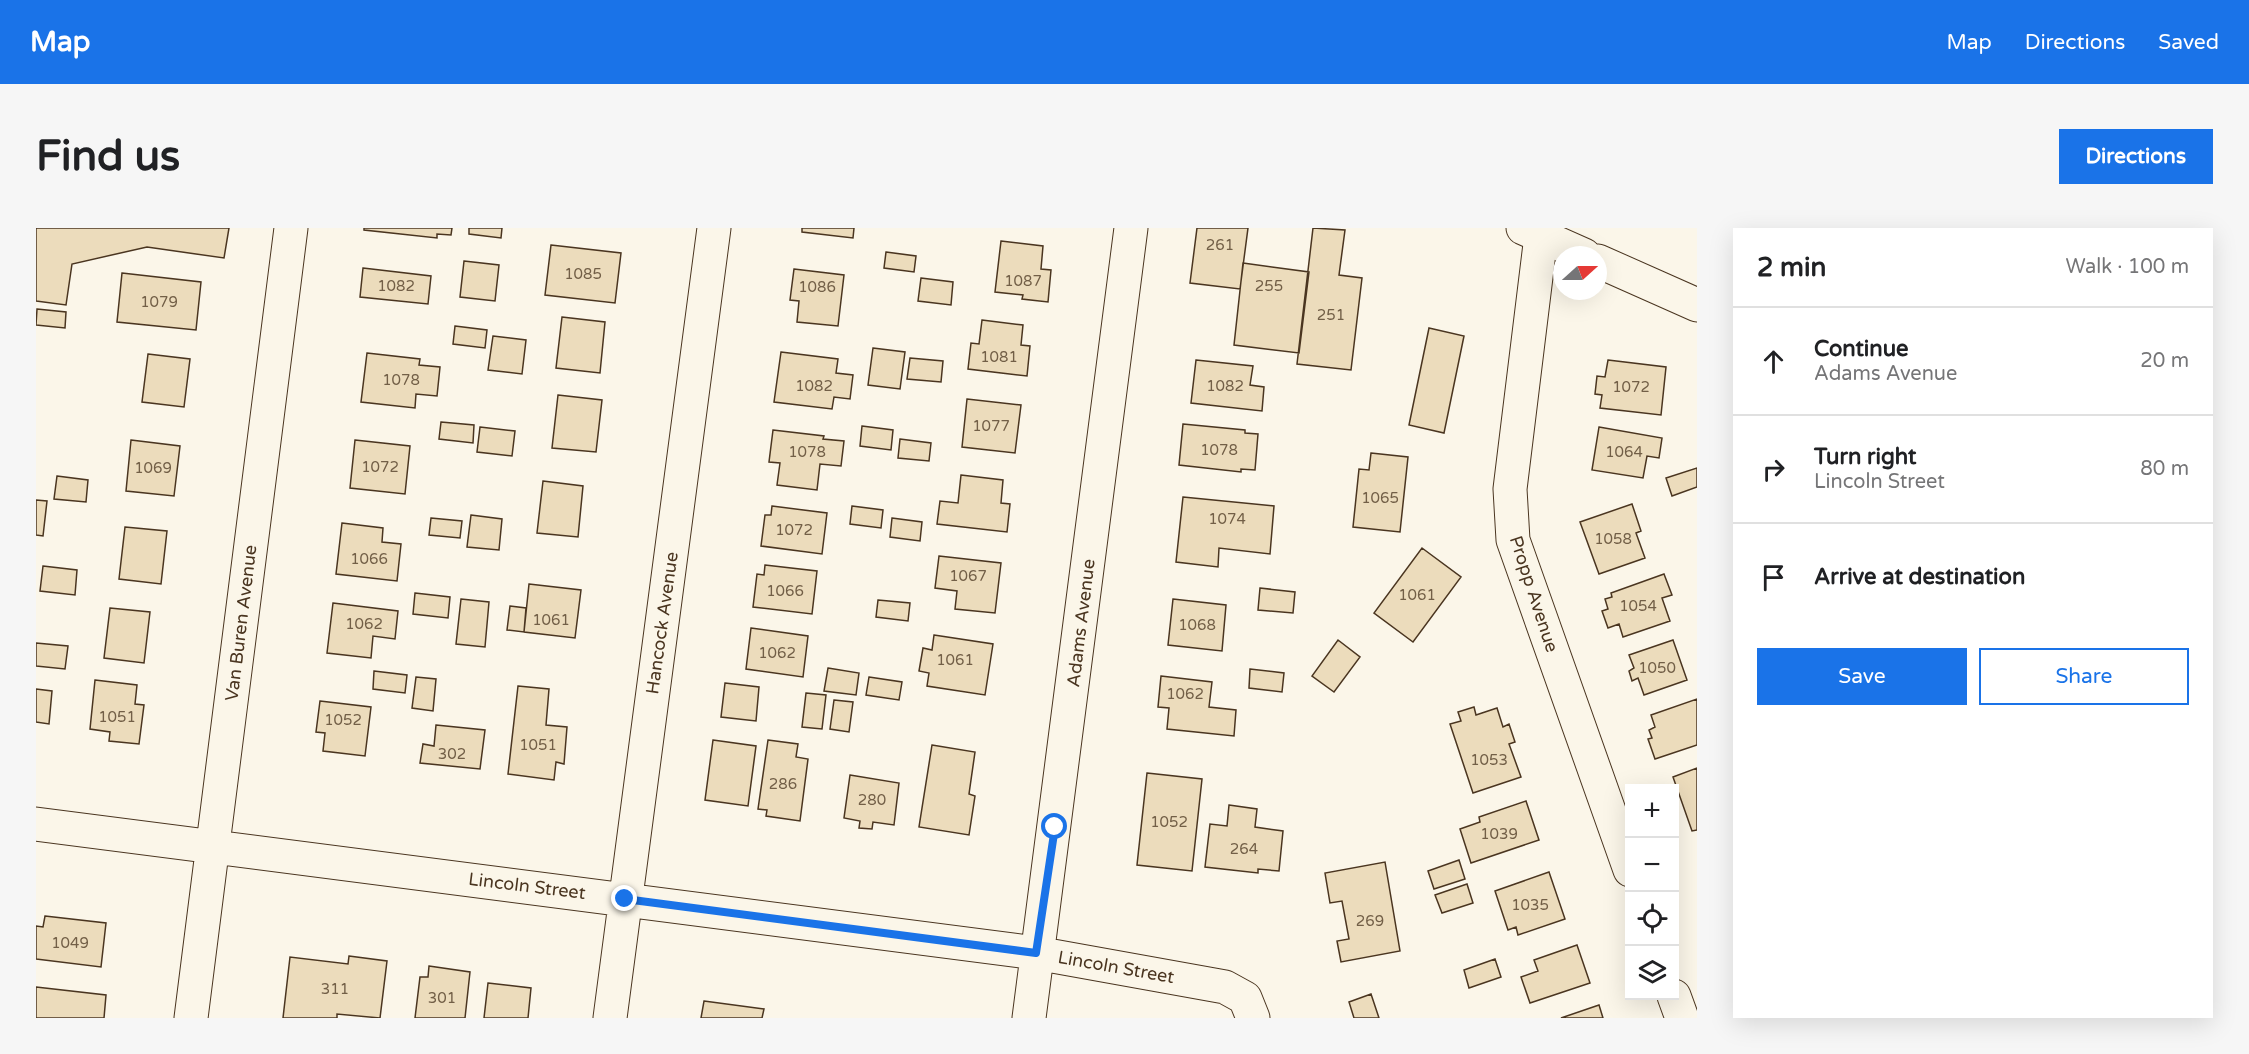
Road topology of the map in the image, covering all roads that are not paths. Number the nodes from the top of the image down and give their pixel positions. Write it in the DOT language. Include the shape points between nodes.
graph roads {
  1 [pos="291,228"];
  2 [pos="714,228"];
  3 [pos="1131,228"];
  4 [pos="1532,232"];
  5 [pos="1564,246"];
  6 [pos="1607,265"];
  7 [pos="1697,304"];
  8 [pos="36,824"];
  9 [pos="212,846"];
  10 [pos="1625,859"];
  11 [pos="625,899"];
  12 [pos="1036,953"];
  13 [pos="1675,1000"];
  14 [pos="1252,1017"];
  15 [pos="191,1018"];
  16 [pos="610,1018"];
  17 [pos="1029,1018"];
  18 [pos="1682,1018"];
  1 -- 9 [label="street, Van Buren Avenue"];
  2 -- 11 [label="street, Hancock Avenue"];
  3 -- 12 [label="street, Adams Avenue"];
  4 -- 5 [label="street"];
  4 -- 10 [label="street, Propp Avenue" via="1510,489 1513,540"];
  6 -- 7 [label="street"];
  8 -- 9 [label="street, Lincoln Street"];
  9 -- 11 [label="street, Lincoln Street"];
  9 -- 15 [label="street, Van Buren Avenue"];
  11 -- 12 [label="street, Lincoln Street"];
  11 -- 16 [label="street, Hancock Avenue"];
  12 -- 14 [label="street, Lincoln Street" via="1225,987 1245,998"];
  12 -- 17 [label="street, Adams Avenue"];
  13 -- 18 [label="street"];
}
